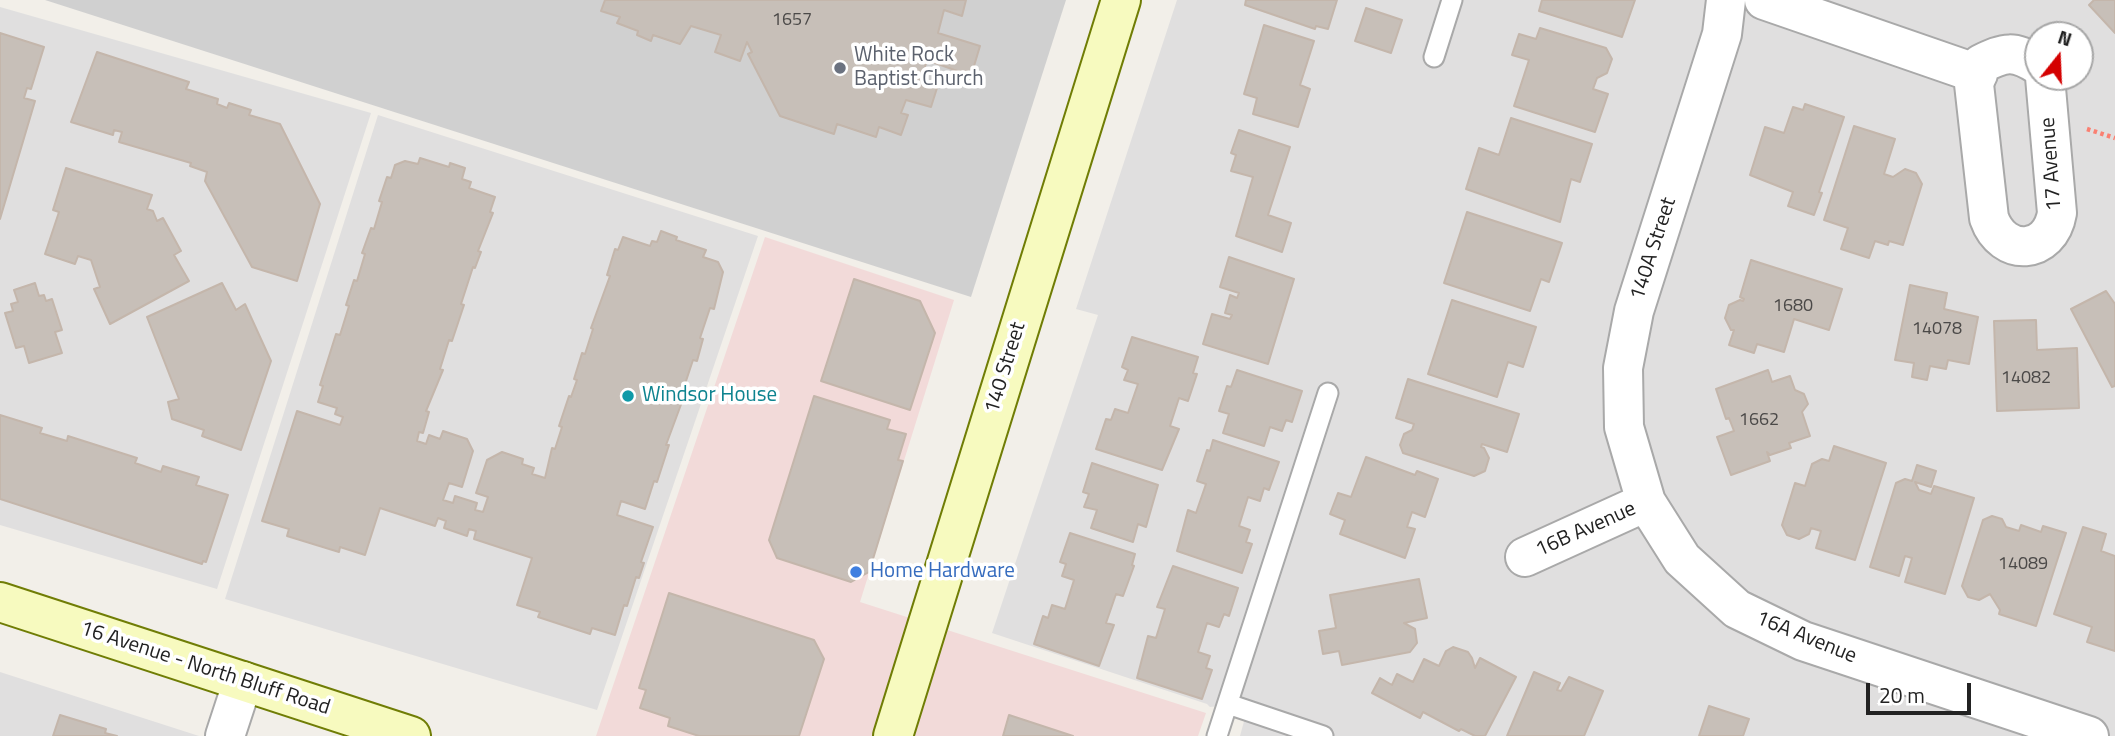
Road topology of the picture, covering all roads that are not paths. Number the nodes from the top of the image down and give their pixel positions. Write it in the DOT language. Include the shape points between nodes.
graph roads {
  1 [pos="1121,0"];
  2 [pos="1452,0"];
  3 [pos="1726,0"];
  4 [pos="1764,0"];
  5 [pos="1434,57"];
  6 [pos="2024,57"];
  7 [pos="1978,74"];
  8 [pos="2046,91"];
  9 [pos="1328,393"];
  10 [pos="1646,502"];
  11 [pos="1525,557"];
  12 [pos="0,602"];
  13 [pos="243,681"];
  14 [pos="1228,704"];
  15 [pos="225,736"];
  16 [pos="411,736"];
  17 [pos="892,736"];
  18 [pos="1217,736"];
  19 [pos="1323,736"];
  20 [pos="2089,736"];
  1 -- 17 [label="main road, 140 Street"];
  2 -- 5 [label="lane"];
  3 -- 10 [label="street, 140A Street" via="1722,34 1634,311 1623,368 1624,427"];
  4 -- 7 [label="street"];
  6 -- 7 [label="street" via="2003,53 1981,64"];
  7 -- 8 [label="street, 17 Avenue" via="1974,84 1989,218 1994,232 2023,248 2054,229 2057,214"];
  9 -- 14 [label="lane"];
  10 -- 11 [label="street, 16B Avenue"];
  10 -- 20 [label="street, 16A Avenue" via="1682,559 1737,609 1803,641"];
  12 -- 13 [label="main road, 16 Avenue - North Bluff Road"];
  13 -- 15 [label="street"];
  13 -- 16 [label="main road, 16 Avenue - North Bluff Road"];
  14 -- 18 [label="lane"];
  14 -- 19 [label="lane"];
}
